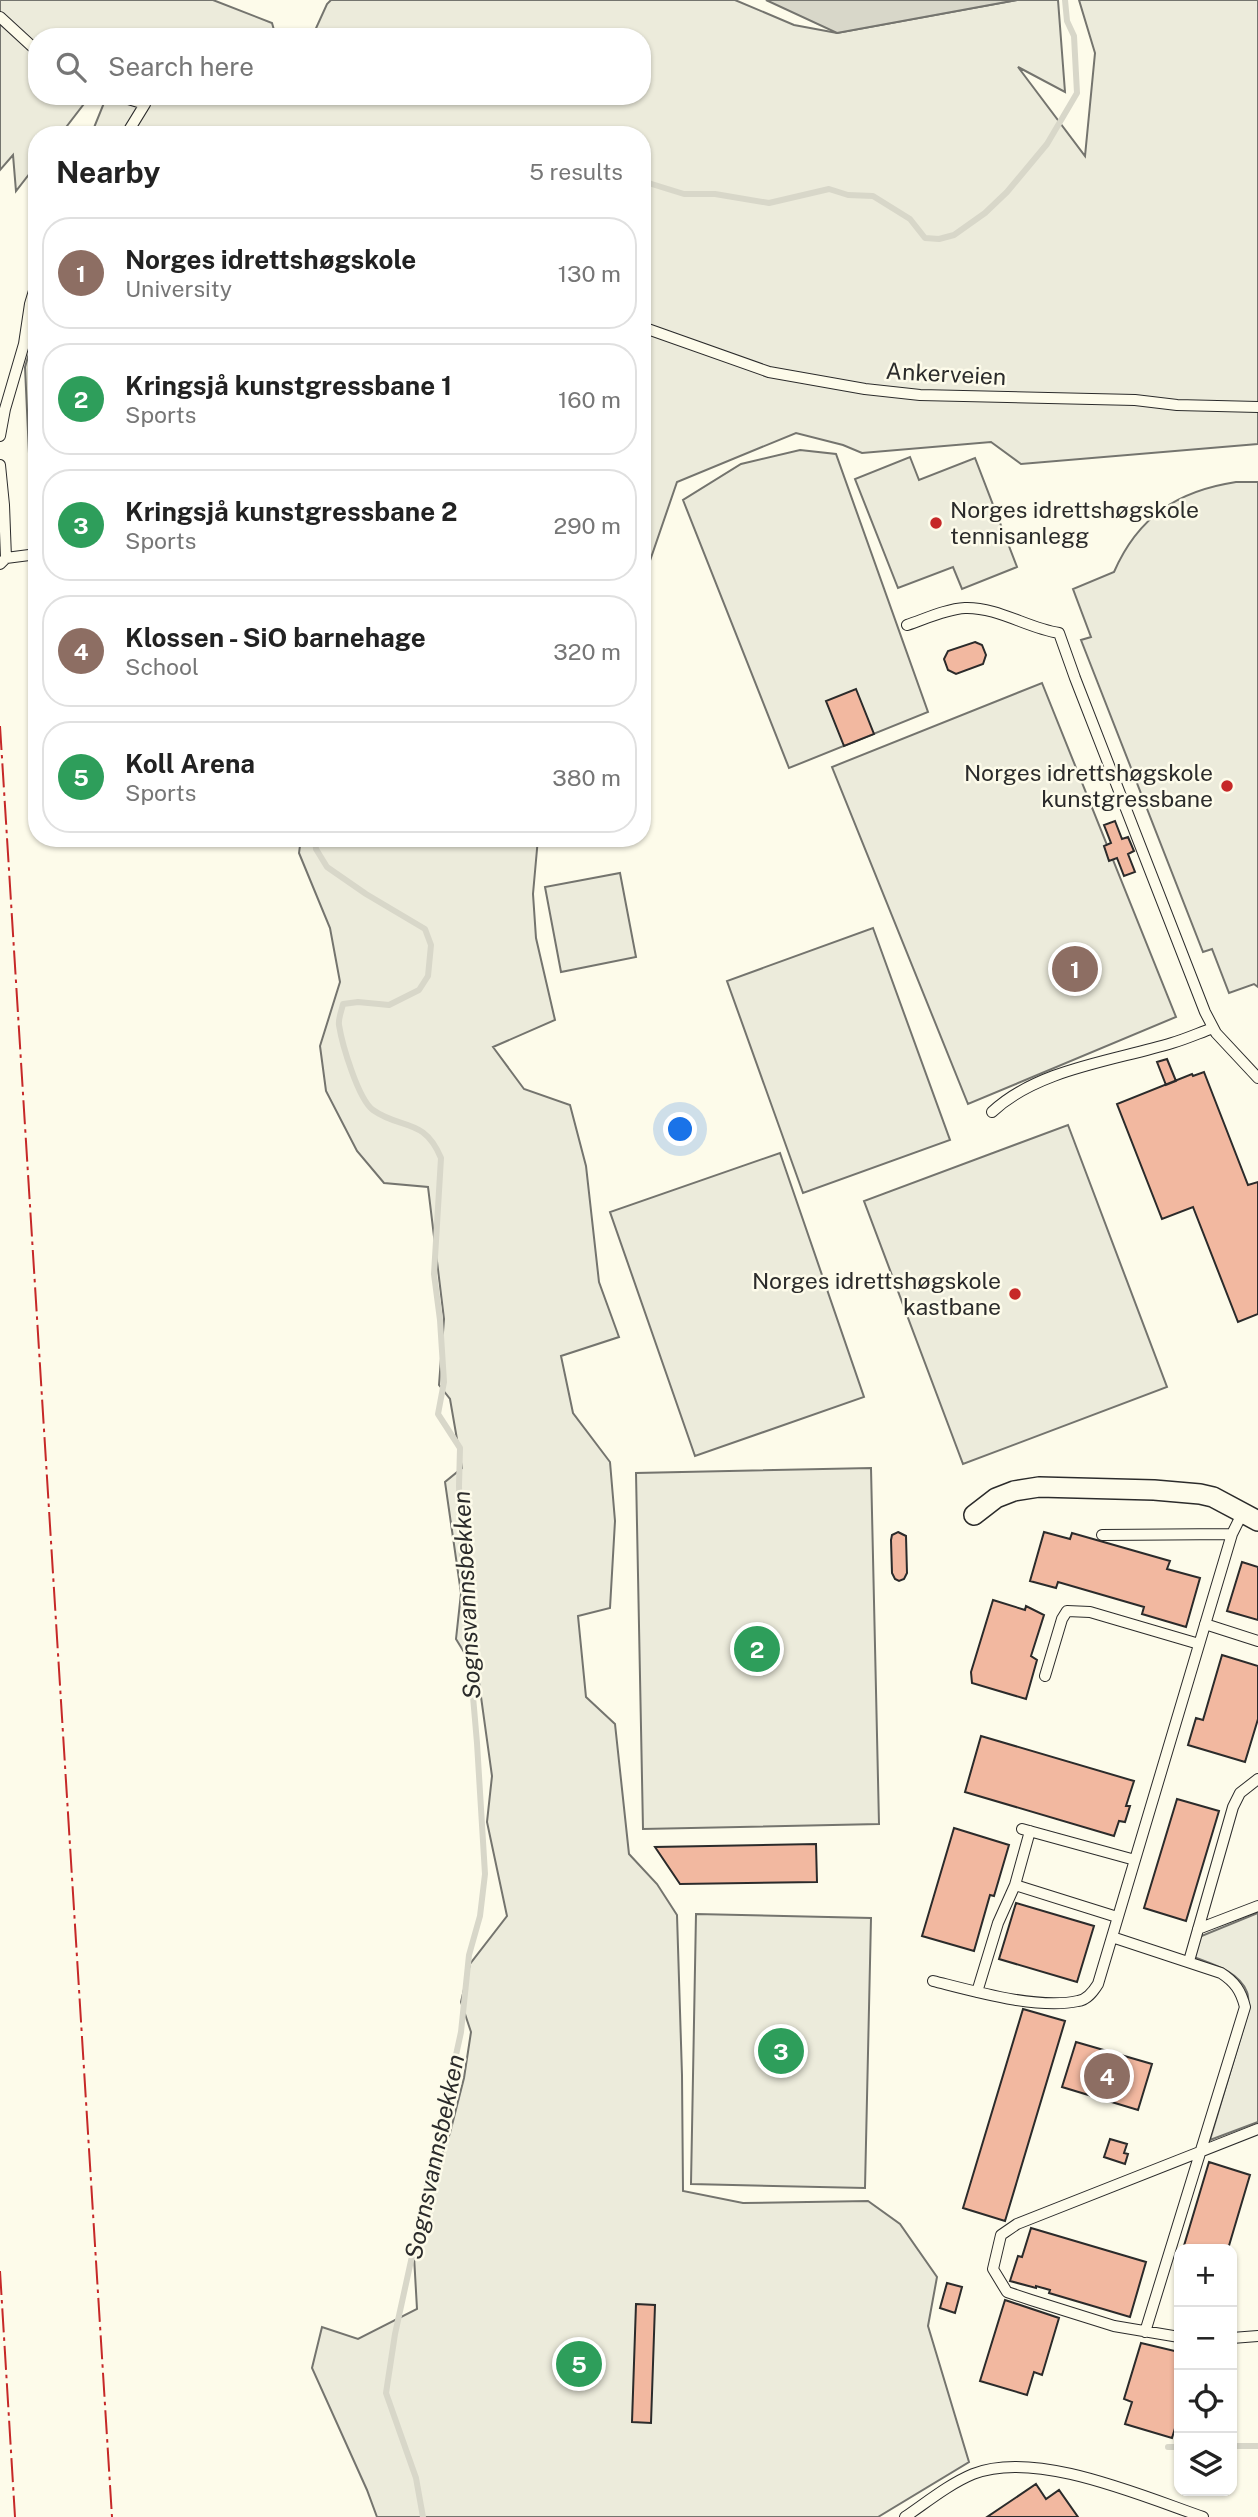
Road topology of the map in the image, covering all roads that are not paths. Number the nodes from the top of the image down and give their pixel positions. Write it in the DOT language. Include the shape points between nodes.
graph roads {
  1 [pos="0,17"];
  2 [pos="28,43"];
  3 [pos="144,105"];
  4 [pos="132,126"];
  5 [pos="28,325"];
  6 [pos="651,330"];
  7 [pos="1258,407"];
  8 [pos="0,436"];
  9 [pos="0,465"];
  10 [pos="28,556"];
  11 [pos="3,561"];
  12 [pos="907,625"];
  13 [pos="1213,1028"];
  14 [pos="1258,1078"];
  15 [pos="992,1112"];
  16 [pos="974,1515"];
  17 [pos="1250,1517"];
  18 [pos="1232,1534"];
  19 [pos="1102,1535"];
  20 [pos="1205,1624"];
  21 [pos="1258,1641"];
  22 [pos="1199,1644"];
  23 [pos="1045,1676"];
  24 [pos="1258,1779"];
  25 [pos="1135,1860"];
  26 [pos="1015,1885"];
  27 [pos="1258,1906"];
  28 [pos="1117,1917"];
  29 [pos="1198,1929"];
  30 [pos="1111,1937"];
  31 [pos="1189,1962"];
  32 [pos="933,1981"];
  33 [pos="977,1992"];
  34 [pos="1258,2129"];
  35 [pos="1200,2152"];
  36 [pos="1145,2332"];
  37 [pos="1174,2336"];
  38 [pos="1258,2336"];
  39 [pos="1237,2337"];
  40 [pos="905,2517"];
  41 [pos="1203,2517"];
  1 -- 2 [label="lane"];
  3 -- 4 [label="lane"];
  5 -- 8 [label="lane"];
  6 -- 7 [label="lane, Ankerveien" via="769,372 865,389"];
  9 -- 11 [label="lane"];
  10 -- 11 [label="lane"];
  12 -- 13 [label="lane" via="967,608 1059,633"];
  13 -- 14 [label="lane"];
  13 -- 15 [label="lane" via="1081,1067 1006,1099"];
  16 -- 17 [label="street" via="996,1498 1039,1487 1187,1491 1213,1497"];
  17 -- 18 [label="lane"];
  18 -- 19 [label="lane"];
  18 -- 20 [label="lane"];
  20 -- 21 [label="lane"];
  20 -- 22 [label="lane"];
  22 -- 23 [label="lane" via="1090,1612 1067,1611"];
  22 -- 25 [label="lane"];
  24 -- 29 [label="lane" via="1240,1793 1233,1807"];
  25 -- 26 [label="lane" via="1026,1830"];
  25 -- 28 [label="lane"];
  26 -- 28 [label="lane"];
  26 -- 33 [label="lane"];
  27 -- 29 [label="lane"];
  28 -- 30 [label="lane"];
  29 -- 31 [label="lane"];
  30 -- 31 [label="lane"];
  30 -- 33 [label="lane" via="1098,1984 1080,2001 1020,2000"];
  31 -- 35 [label="lane" via="1234,1982 1245,2007"];
  32 -- 33 [label="lane"];
  34 -- 35 [label="lane"];
  35 -- 36 [label="lane"];
  35 -- 36 [label="lane" via="1017,2224 1001,2235 997,2247 993,2269 1007,2291"];
  36 -- 37 [label="lane"];
  38 -- 39 [label="lane"];
  40 -- 41 [label="lane" via="974,2474 1003,2467 1069,2473"];
}
